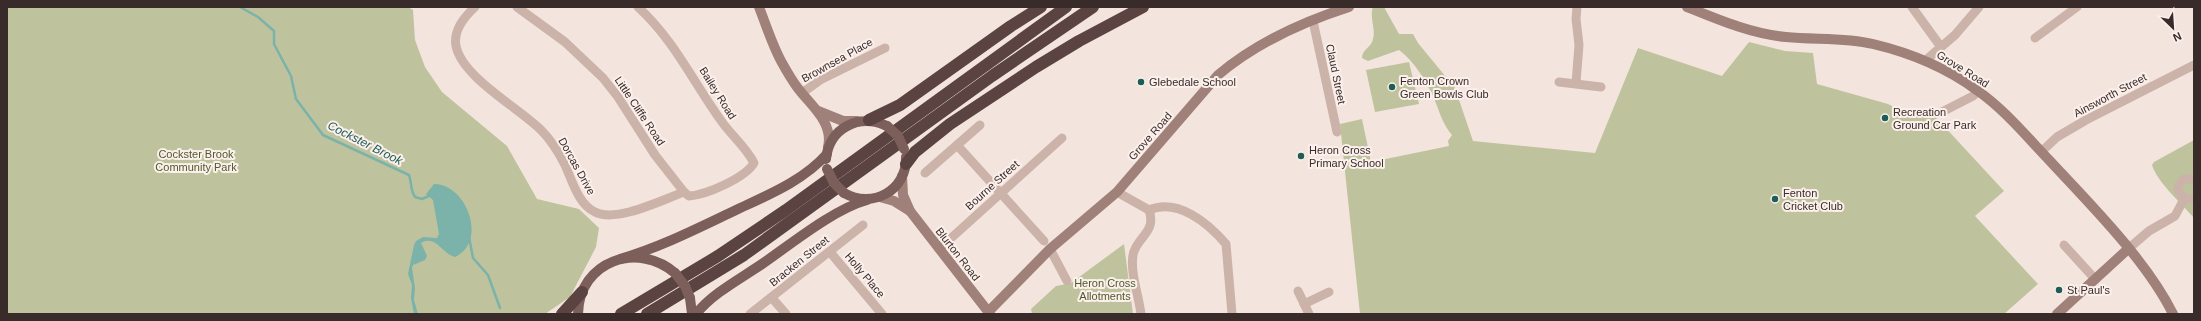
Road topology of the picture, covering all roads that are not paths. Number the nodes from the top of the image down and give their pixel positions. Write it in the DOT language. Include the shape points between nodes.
graph roads {
  1 [pos="475,7"];
  2 [pos="517,7"];
  3 [pos="638,7"];
  4 [pos="759,7"];
  5 [pos="1041,7"];
  6 [pos="1066,7"];
  7 [pos="1093,7"];
  8 [pos="1102,7"];
  9 [pos="1143,7"];
  10 [pos="1349,7"];
  11 [pos="1577,7"];
  12 [pos="1687,7"];
  13 [pos="1912,7"];
  14 [pos="1979,7"];
  15 [pos="2077,7"];
  16 [pos="1313,21"];
  17 [pos="2035,38"];
  18 [pos="1941,46"];
  19 [pos="885,48"];
  20 [pos="1028,50"];
  21 [pos="1926,60"];
  22 [pos="2194,64"];
  23 [pos="1559,82"];
  24 [pos="1576,83"];
  25 [pos="1601,87"];
  26 [pos="1978,91"];
  27 [pos="802,93"];
  28 [pos="818,111"];
  29 [pos="1940,113"];
  30 [pos="863,121"];
  31 [pos="980,125"];
  32 [pos="1337,132"];
  33 [pos="1062,138"];
  34 [pos="957,145"];
  35 [pos="828,150"];
  36 [pos="2041,152"];
  37 [pos="906,164"];
  38 [pos="925,173"];
  39 [pos="902,176"];
  40 [pos="2194,179"];
  41 [pos="684,192"];
  42 [pos="1117,192"];
  43 [pos="1000,194"];
  44 [pos="880,197"];
  45 [pos="2184,199"];
  46 [pos="2194,199"];
  47 [pos="867,200"];
  48 [pos="1149,210"];
  49 [pos="910,211"];
  50 [pos="863,225"];
  51 [pos="1047,245"];
  52 [pos="2064,245"];
  53 [pos="939,249"];
  54 [pos="2128,249"];
  55 [pos="830,252"];
  56 [pos="620,259"];
  57 [pos="2095,279"];
  58 [pos="1068,282"];
  59 [pos="1298,291"];
  60 [pos="582,292"];
  61 [pos="1330,292"];
  62 [pos="772,298"];
  63 [pos="1304,304"];
  64 [pos="988,313"];
  65 [pos="562,314"];
  66 [pos="578,314"];
  67 [pos="621,314"];
  68 [pos="647,314"];
  69 [pos="692,314"];
  70 [pos="696,314"];
  71 [pos="750,314"];
  72 [pos="786,314"];
  73 [pos="882,314"];
  74 [pos="1141,314"];
  75 [pos="1232,314"];
  76 [pos="1309,314"];
  77 [pos="2057,314"];
  78 [pos="2173,314"];
  1 -- 41 [label="street, Dorcas Drive" via="459,25 456,37 456,45 464,64 541,130 564,163 582,201 594,212 613,216"];
  2 -- 41 [label="street, Little Cliffe Road" via="565,42 603,78 655,155"];
  3 -- 41 [label="street, Bailey Road" via="673,45 723,124 754,163 732,181 697,196 690,196"];
  4 -- 27 [label="street" via="780,59"];
  5 -- 30 [label="highway" via="900,105 882,116"];
  6 -- 67 [label="highway" via="786,210 718,256"];
  7 -- 20 [label="highway"];
  8 -- 20 [label="highway"];
  9 -- 37 [label="highway" via="1036,67 950,124 916,152"];
  10 -- 16 [label="street, Grove Road"];
  11 -- 24 [label="street" via="1579,45"];
  12 -- 21 [label="street, Grove Road" via="1750,30 1784,37 1873,44"];
  13 -- 18 [label="street"];
  14 -- 18 [label="street" via="1955,35"];
  15 -- 17 [label="street"];
  16 -- 32 [label="street, Claud Street"];
  16 -- 42 [label="street, Grove Road" via="1257,46 1218,75"];
  18 -- 21 [label="street"];
  19 -- 27 [label="street, Brownsea Place" via="820,80"];
  20 -- 68 [label="highway" via="744,255"];
  21 -- 26 [label="street, Grove Road"];
  22 -- 36 [label="street, Ainsworth Street" via="2086,120 2057,137"];
  23 -- 24 [label="street"];
  24 -- 25 [label="street"];
  26 -- 29 [label="street"];
  26 -- 36 [label="street, Grove Road" via="2010,119"];
  27 -- 28 [label="street"];
  28 -- 30 [label="street" via="843,120"];
  28 -- 35 [label="street" via="828,131"];
  30 -- 35 [label="main road" via="838,132"];
  30 -- 37 [label="main road, bridge" via="887,126 898,136 904,149"];
  31 -- 34 [label="street"];
  33 -- 43 [label="street, Bourne Street"];
  34 -- 38 [label="street"];
  34 -- 43 [label="street"];
  35 -- 47 [label="main road, bridge" via="827,169 834,183 844,193"];
  35 -- 56 [label="main road" via="812,168 776,191 661,246"];
  36 -- 54 [label="street, Grove Road"];
  37 -- 39 [label="main road"];
  39 -- 44 [label="main road" via="895,187"];
  39 -- 49 [label="street, Blurton Road" via="903,195"];
  40 -- 45 [label="street" via="2184,179 2179,185 2179,193"];
  42 -- 48 [label="street"];
  42 -- 51 [label="street, Grove Road"];
  43 -- 51 [label="street"];
  43 -- 53 [label="street, Bourne Street"];
  44 -- 47 [label="main road"];
  44 -- 49 [label="street, Blurton Road" via="894,201"];
  45 -- 46 [label="street"];
  45 -- 54 [label="street" via="2174,216 2149,231"];
  47 -- 70 [label="main road" via="849,207 821,224 718,294"];
  48 -- 74 [label="street" via="1151,223 1133,254"];
  48 -- 75 [label="street" via="1155,208 1191,213 1226,244"];
  49 -- 53 [label="street, Blurton Road"];
  50 -- 55 [label="street, Bracken Street"];
  51 -- 58 [label="street"];
  51 -- 64 [label="street, Grove Road"];
  52 -- 57 [label="street"];
  53 -- 64 [label="street, Blurton Road"];
  54 -- 57 [label="street"];
  54 -- 78 [label="street, Grove Road" via="2153,281"];
  55 -- 62 [label="street, Bracken Street"];
  55 -- 73 [label="street, Holly Place"];
  56 -- 60 [label="main road" via="600,269"];
  56 -- 69 [label="main road, bridge" via="650,259 660,262 676,273 690,298"];
  57 -- 77 [label="street"];
  59 -- 63 [label="street"];
  60 -- 65 [label="highway"];
  60 -- 66 [label="main road"];
  61 -- 63 [label="street"];
  62 -- 71 [label="street, Bracken Street"];
  62 -- 72 [label="street"];
  63 -- 76 [label="street"];
}
